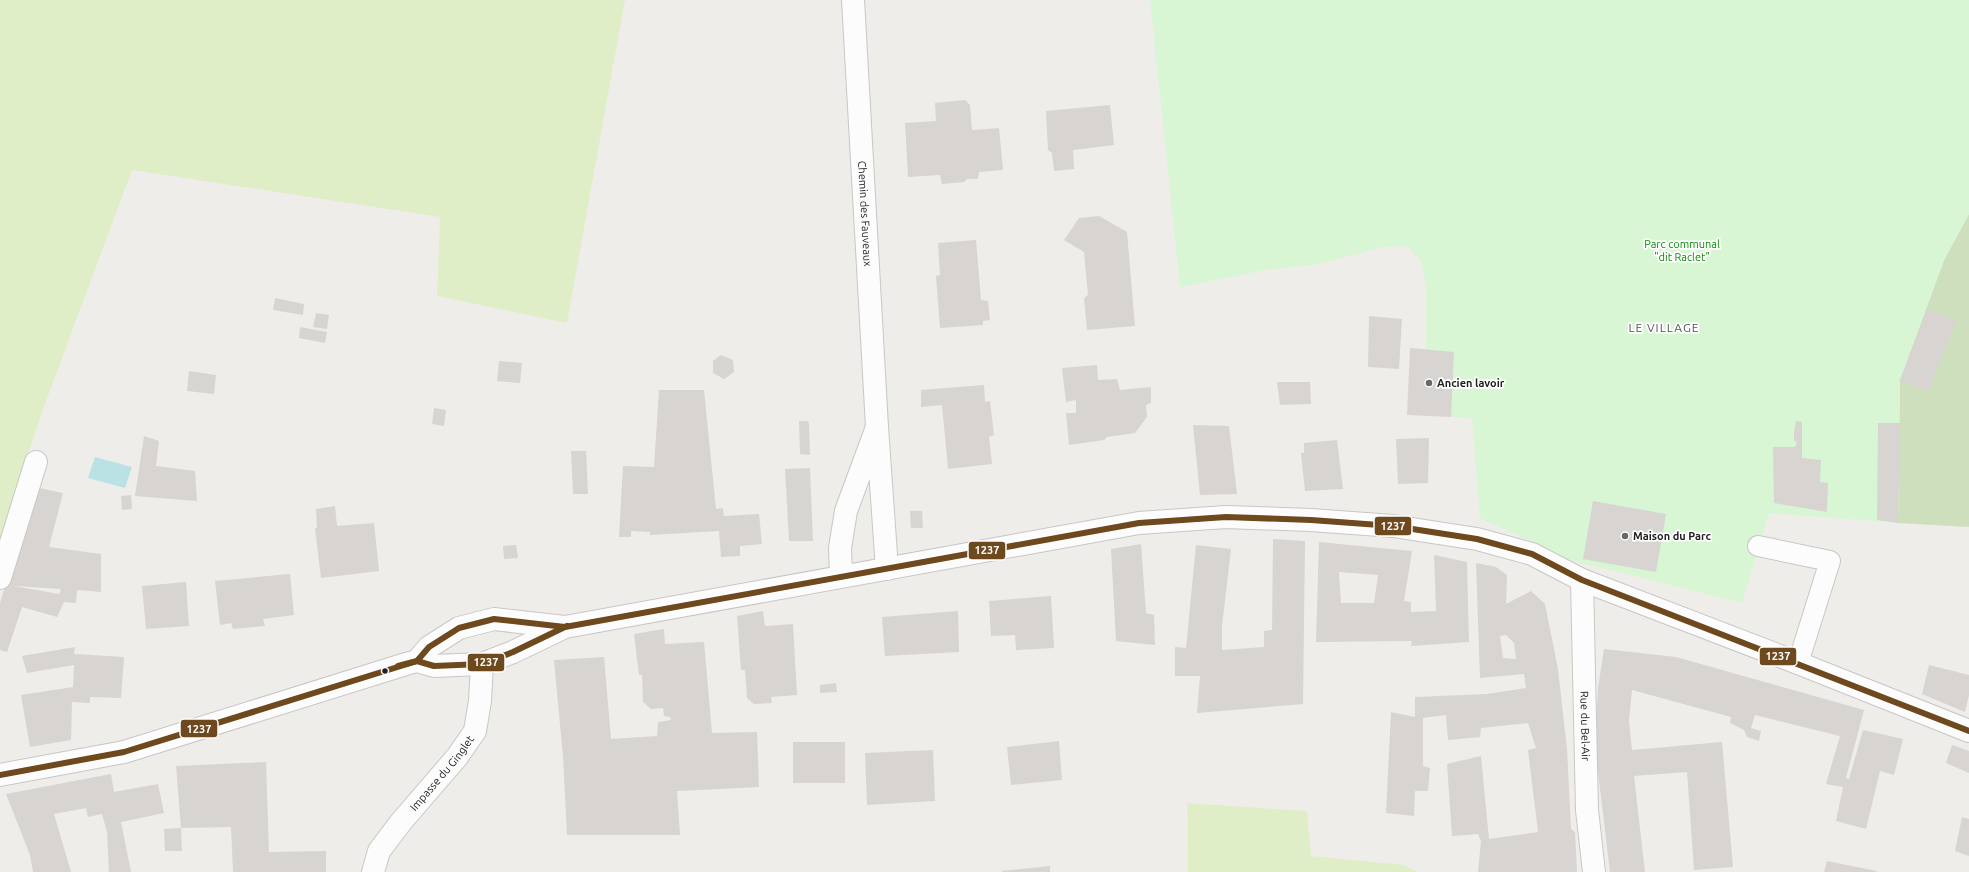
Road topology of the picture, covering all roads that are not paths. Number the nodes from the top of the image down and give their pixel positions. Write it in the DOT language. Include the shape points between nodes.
graph roads {
  1 [pos="853,0"];
  2 [pos="877,427"];
  3 [pos="36,462"];
  4 [pos="1758,546"];
  5 [pos="888,569"];
  6 [pos="841,576"];
  7 [pos="0,578"];
  8 [pos="1582,580"];
  9 [pos="565,627"];
  10 [pos="417,662"];
  11 [pos="1798,663"];
  12 [pos="482,664"];
  13 [pos="1969,731"];
  14 [pos="0,775"];
  15 [pos="373,872"];
  16 [pos="1594,872"];
  1 -- 2 [label="street, Chemin des Fauveaux"];
  2 -- 5 [label="street, Chemin des Fauveaux"];
  2 -- 6 [label="street, Chemin des Fauveaux" via="846,511 840,548"];
  3 -- 7 [label="street"];
  4 -- 11 [label="lane" via="1830,561"];
  5 -- 6 [label="street"];
  5 -- 8 [label="street" via="1139,523 1226,517 1393,526 1477,539 1532,554"];
  6 -- 9 [label="street"];
  8 -- 11 [label="street"];
  8 -- 16 [label="street, Rue du Bel-Air" via="1586,810"];
  9 -- 10 [label="street" via="494,619 459,628 429,647"];
  9 -- 12 [label="street"];
  10 -- 12 [label="street" via="434,666"];
  10 -- 14 [label="street" via="124,752"];
  11 -- 13 [label="street"];
  12 -- 15 [label="street, Impasse du Ginglet" via="475,731 457,758 379,851"];
}
